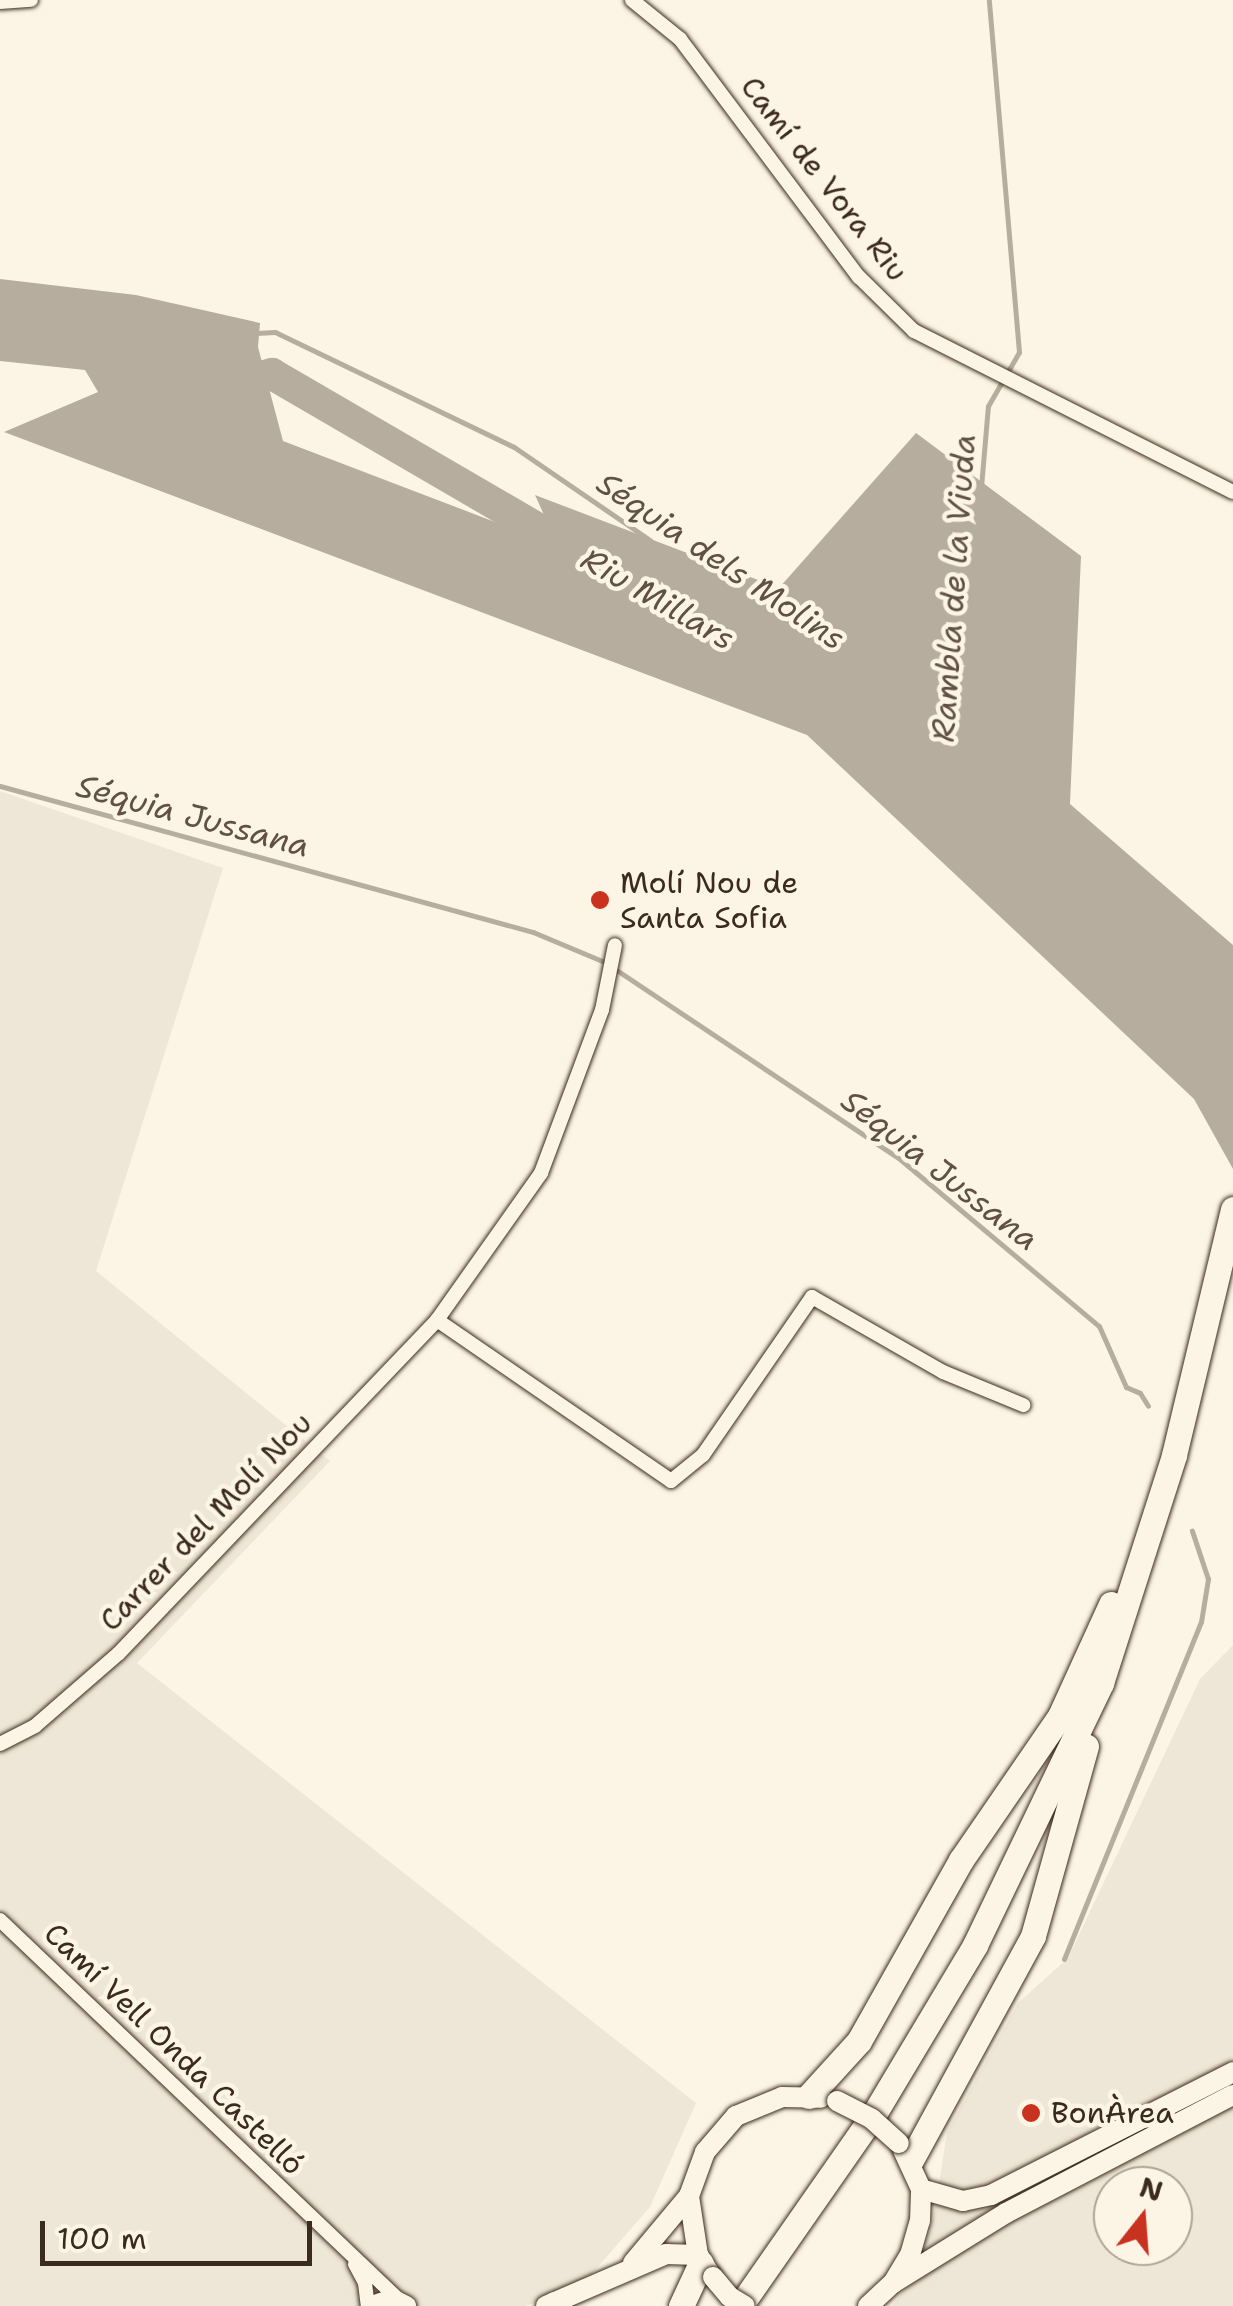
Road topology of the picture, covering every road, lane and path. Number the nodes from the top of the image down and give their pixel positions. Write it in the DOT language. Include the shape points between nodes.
graph roads {
  1 [pos="31,0"];
  2 [pos="632,0"];
  3 [pos="0,2"];
  4 [pos="1233,492"];
  5 [pos="615,945"];
  6 [pos="1233,1209"];
  7 [pos="437,1320"];
  8 [pos="1023,1404"];
  9 [pos="1141,1566"];
  10 [pos="1101,1683"];
  11 [pos="0,1744"];
  12 [pos="0,1920"];
  13 [pos="1233,2072"];
  14 [pos="1233,2095"];
  15 [pos="809,2096"];
  16 [pos="905,2152"];
  17 [pos="920,2189"];
  18 [pos="688,2196"];
  19 [pos="353,2259"];
  20 [pos="704,2265"];
  21 [pos="628,2268"];
  22 [pos="893,2284"];
  23 [pos="402,2303"];
  24 [pos="553,2305"];
  25 [pos="370,2306"];
  26 [pos="681,2306"];
  27 [pos="742,2306"];
  28 [pos="868,2306"];
  1 -- 3 [label="street"];
  2 -- 4 [label="street, Camí de Vora Riu" via="680,40 859,278 914,331"];
  5 -- 7 [label="street, Carrer del Molí Nou" via="602,1010 541,1172"];
  6 -- 9 [label="highway"];
  7 -- 8 [label="street" via="672,1481 703,1455 812,1297 943,1372"];
  7 -- 11 [label="street, Carrer del Molí Nou" via="118,1653 35,1726"];
  9 -- 10 [label="highway"];
  9 -- 15 [label="highway" via="1117,1586 1060,1716 960,1860 859,2040"];
  10 -- 16 [label="highway" via="1096,1722 1033,1936"];
  10 -- 27 [label="highway" via="976,1945 874,2114"];
  12 -- 19 [label="street, Camí Vell Onda Castelló"];
  13 -- 17 [label="main road" via="991,2195 963,2201"];
  14 -- 22 [label="main road" via="1006,2213"];
  15 -- 16 [label="main road, bridge" via="872,2118"];
  15 -- 18 [label="main road" via="782,2097 736,2116 706,2152"];
  16 -- 17 [label="main road"];
  17 -- 22 [label="main road" via="920,2221"];
  18 -- 20 [label="main road"];
  18 -- 21 [label="main road"];
  19 -- 23 [label="street, Camí Vell Onda Castelló"];
  19 -- 25 [label="street, Camí Vell Onda Castelló"];
  20 -- 21 [label="main road" via="666,2254"];
  20 -- 26 [label="highway"];
  20 -- 27 [label="main road, bridge"];
  21 -- 24 [label="main road"];
  22 -- 28 [label="main road"];
  23 -- 25 [label="main road" via="385,2299"];
}
